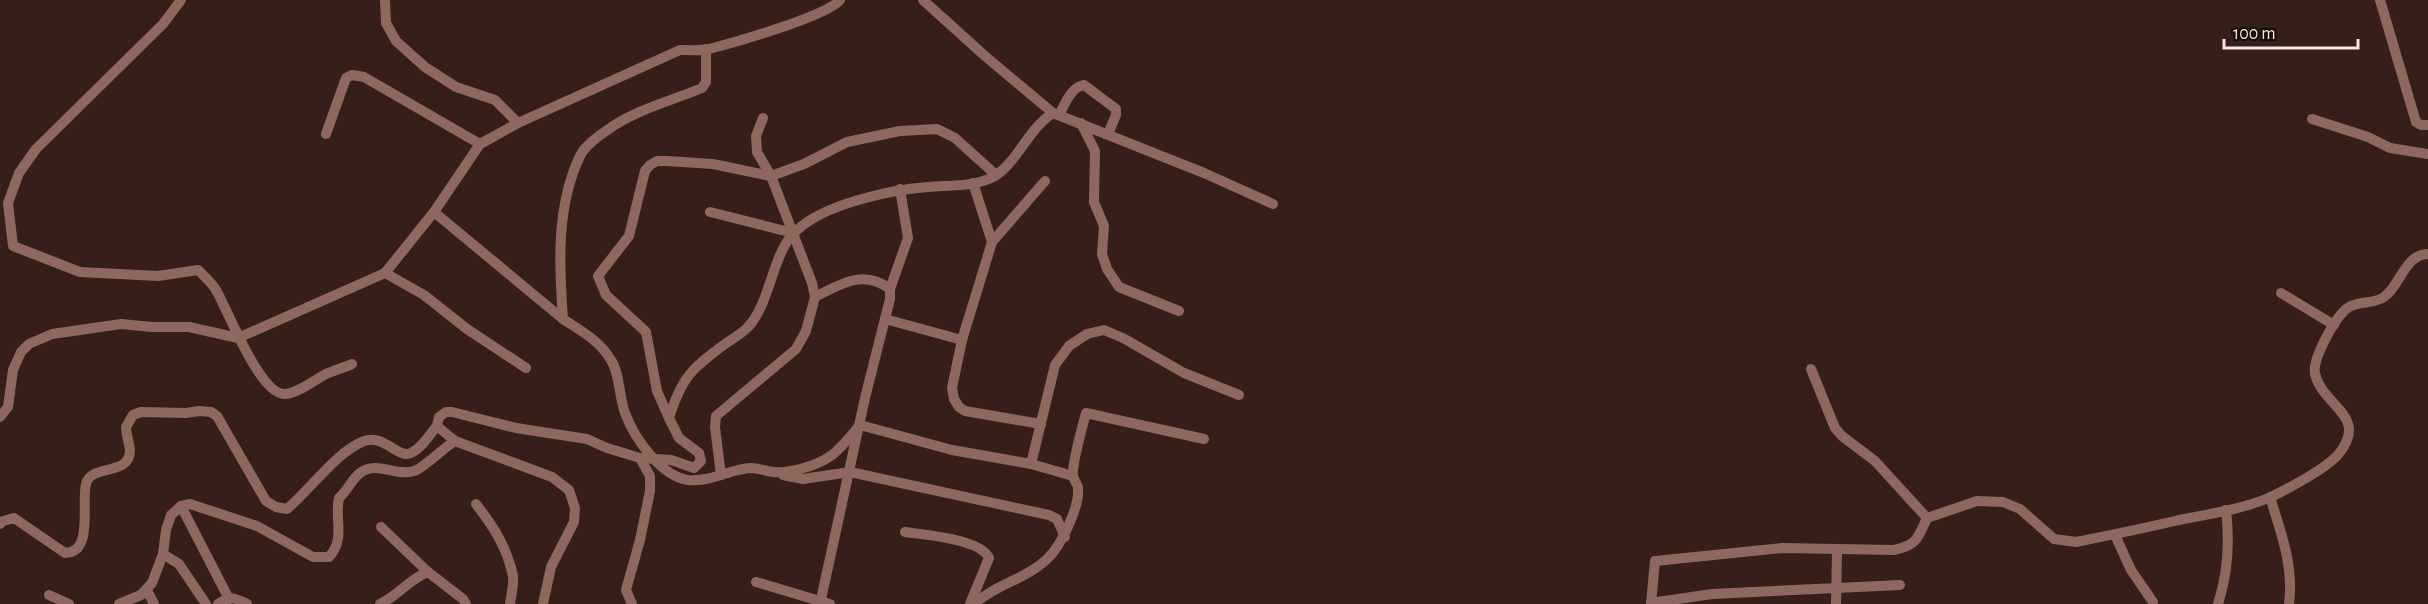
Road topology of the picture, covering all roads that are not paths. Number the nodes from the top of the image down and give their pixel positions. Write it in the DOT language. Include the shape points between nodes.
graph roads {
  1 [pos="181,0"];
  2 [pos="385,0"];
  3 [pos="840,0"];
  4 [pos="923,0"];
  5 [pos="2380,0"];
  6 [pos="706,49"];
  7 [pos="1056,114"];
  8 [pos="763,118"];
  9 [pos="2312,119"];
  10 [pos="518,123"];
  11 [pos="1081,123"];
  12 [pos="2428,125"];
  13 [pos="326,134"];
  14 [pos="1108,134"];
  15 [pos="480,144"];
  16 [pos="2428,154"];
  17 [pos="996,175"];
  18 [pos="771,176"];
  19 [pos="1045,181"];
  20 [pos="973,183"];
  21 [pos="900,189"];
  22 [pos="1273,204"];
  23 [pos="434,212"];
  24 [pos="710,212"];
  25 [pos="794,233"];
  26 [pos="992,242"];
  27 [pos="2428,254"];
  28 [pos="385,273"];
  29 [pos="890,289"];
  30 [pos="2281,293"];
  31 [pos="815,297"];
  32 [pos="1179,311"];
  33 [pos="563,319"];
  34 [pos="885,320"];
  35 [pos="2334,325"];
  36 [pos="238,338"];
  37 [pos="962,340"];
  38 [pos="352,364"];
  39 [pos="526,368"];
  40 [pos="1811,369"];
  41 [pos="1239,395"];
  42 [pos="0,417"];
  43 [pos="669,418"];
  44 [pos="1041,424"];
  45 [pos="860,425"];
  46 [pos="437,426"];
  47 [pos="1204,439"];
  48 [pos="455,441"];
  49 [pos="646,459"];
  50 [pos="1031,464"];
  51 [pos="772,472"];
  52 [pos="850,472"];
  53 [pos="721,475"];
  54 [pos="1073,476"];
  55 [pos="2270,497"];
  56 [pos="476,504"];
  57 [pos="181,506"];
  58 [pos="2226,510"];
  59 [pos="1927,518"];
  60 [pos="0,524"];
  61 [pos="381,527"];
  62 [pos="905,532"];
  63 [pos="2115,535"];
  64 [pos="1065,537"];
  65 [pos="1837,550"];
  66 [pos="164,554"];
  67 [pos="428,572"];
  68 [pos="756,582"];
  69 [pos="1900,585"];
  70 [pos="1837,588"];
  71 [pos="147,590"];
  72 [pos="49,595"];
  73 [pos="224,602"];
  74 [pos="2152,602"];
  75 [pos="823,603"];
  76 [pos="1651,603"];
  77 [pos="69,604"];
  78 [pos="119,604"];
  79 [pos="154,604"];
  80 [pos="206,604"];
  81 [pos="247,604"];
  82 [pos="380,604"];
  83 [pos="466,604"];
  84 [pos="510,604"];
  85 [pos="543,604"];
  86 [pos="632,604"];
  87 [pos="970,604"];
  88 [pos="974,604"];
  89 [pos="1836,604"];
  90 [pos="2217,604"];
  91 [pos="2289,604"];
  1 -- 36 [label="street" via="163,24 36,149 19,173 8,202 13,246 80,272 158,276 198,270 216,289"];
  2 -- 10 [label="street" via="386,23 396,41 456,87 495,100"];
  3 -- 6 [label="street" via="813,16"];
  4 -- 7 [label="street"];
  5 -- 12 [label="street" via="2416,122"];
  6 -- 10 [label="street" via="680,50"];
  6 -- 33 [label="street" via="706,82 702,88 626,119 606,130 580,154 562,228 559,261"];
  7 -- 11 [label="street"];
  7 -- 14 [label="street" via="1072,91 1084,85 1116,109"];
  7 -- 17 [label="street" via="1044,118"];
  8 -- 18 [label="street" via="755,143"];
  9 -- 16 [label="street" via="2390,148"];
  10 -- 15 [label="street"];
  11 -- 14 [label="street"];
  11 -- 32 [label="street" via="1095,151 1094,202 1104,226 1102,254 1107,269 1119,287"];
  13 -- 15 [label="street" via="346,78 352,75 363,77"];
  14 -- 22 [label="street"];
  15 -- 23 [label="street"];
  17 -- 18 [label="street" via="955,138 937,129 927,129 847,142"];
  17 -- 20 [label="street"];
  18 -- 25 [label="street"];
  18 -- 43 [label="street" via="713,164 657,161 650,165 645,171 629,236 598,276 606,295 646,332 657,391"];
  19 -- 26 [label="street"];
  20 -- 21 [label="street"];
  20 -- 26 [label="street"];
  21 -- 25 [label="street" via="855,201 809,220"];
  21 -- 29 [label="street" via="908,238"];
  23 -- 28 [label="street"];
  23 -- 33 [label="street"];
  24 -- 25 [label="street"];
  25 -- 31 [label="street"];
  25 -- 43 [label="street" via="759,313 747,328 687,376"];
  26 -- 37 [label="street"];
  27 -- 35 [label="street" via="2412,261 2383,298 2348,308"];
  28 -- 36 [label="street"];
  28 -- 39 [label="street" via="424,295"];
  29 -- 31 [label="street" via="880,281 853,280"];
  29 -- 34 [label="street"];
  30 -- 35 [label="street"];
  31 -- 53 [label="street" via="806,331 796,349 716,416"];
  33 -- 49 [label="street" via="593,339 612,361 626,414"];
  34 -- 37 [label="street"];
  34 -- 45 [label="street"];
  35 -- 55 [label="street" via="2317,356 2315,375 2346,418 2350,426 2347,439 2326,466"];
  36 -- 38 [label="street" via="274,392 285,394"];
  36 -- 42 [label="street" via="189,327 121,324 52,334 21,352 13,370 8,407"];
  37 -- 44 [label="street" via="952,388 959,407"];
  40 -- 59 [label="street" via="1834,428 1875,461"];
  41 -- 44 [label="street" via="1184,373 1144,348 1104,330 1087,334 1069,346 1055,364"];
  43 -- 49 [label="street" via="679,438 699,453 701,461 694,468 671,460"];
  44 -- 50 [label="street"];
  45 -- 50 [label="street" via="952,450"];
  45 -- 51 [label="street" via="836,454 820,464"];
  45 -- 52 [label="street"];
  46 -- 48 [label="street"];
  46 -- 49 [label="street" via="439,417 452,412 516,428 587,439"];
  46 -- 60 [label="street" via="409,454 378,440 365,441 321,474 287,509 266,501 217,416 211,412 141,412 133,415 126,427 128,458 115,469 88,477 79,549 65,553 14,518"];
  47 -- 54 [label="street" via="1086,413"];
  48 -- 57 [label="street" via="417,470 404,474 375,467 362,470 353,478 339,498 340,536 328,557 313,557 229,516 190,504"];
  48 -- 85 [label="street" via="552,477 569,490 575,508 574,522 551,567"];
  49 -- 53 [label="street" via="688,480"];
  49 -- 86 [label="street" via="650,491 626,590"];
  50 -- 54 [label="street"];
  51 -- 52 [label="street" via="803,479"];
  51 -- 53 [label="street" via="745,468"];
  52 -- 64 [label="street" via="1049,515 1057,519"];
  52 -- 75 [label="street"];
  54 -- 64 [label="street" via="1077,498"];
  55 -- 58 [label="street"];
  55 -- 91 [label="street" via="2288,558"];
  56 -- 84 [label="street" via="497,531 505,553 513,577"];
  57 -- 66 [label="street" via="171,515"];
  57 -- 73 [label="street"];
  58 -- 63 [label="street"];
  58 -- 90 [label="street" via="2226,579"];
  59 -- 63 [label="street" via="1977,501 2003,502 2020,510 2054,538 2076,542"];
  59 -- 65 [label="street" via="1916,541 1908,547"];
  61 -- 67 [label="street"];
  62 -- 87 [label="street" via="975,545 986,551 988,558"];
  63 -- 74 [label="street"];
  64 -- 88 [label="street" via="1047,559"];
  65 -- 70 [label="street"];
  65 -- 76 [label="street" via="1782,548 1655,561"];
  66 -- 71 [label="street"];
  66 -- 80 [label="street" via="179,564"];
  67 -- 82 [label="street"];
  67 -- 83 [label="street"];
  68 -- 75 [label="street"];
  69 -- 70 [label="street"];
  70 -- 76 [label="street" via="1712,594"];
  70 -- 89 [label="street"];
  71 -- 78 [label="street"];
  71 -- 79 [label="street"];
  72 -- 77 [label="street"];
  73 -- 81 [label="street" via="234,597"];
}
